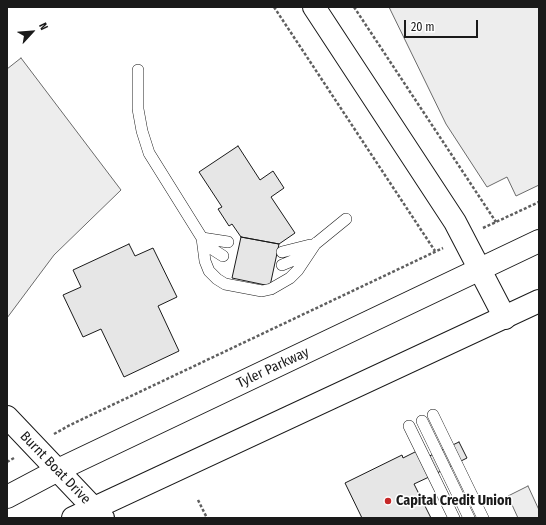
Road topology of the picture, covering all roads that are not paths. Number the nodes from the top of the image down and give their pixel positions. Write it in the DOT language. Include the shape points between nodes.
graph roads {
  1 [pos="314,7"];
  2 [pos="138,70"];
  3 [pos="346,219"];
  4 [pos="202,238"];
  5 [pos="539,241"];
  6 [pos="228,242"];
  7 [pos="316,243"];
  8 [pos="282,252"];
  9 [pos="223,256"];
  10 [pos="282,265"];
  11 [pos="481,269"];
  12 [pos="539,301"];
  13 [pos="505,318"];
  14 [pos="433,415"];
  15 [pos="7,417"];
  16 [pos="422,421"];
  17 [pos="409,426"];
  18 [pos="58,470"];
  19 [pos="7,497"];
  20 [pos="98,513"];
  21 [pos="73,518"];
  22 [pos="454,518"];
  23 [pos="469,518"];
  24 [pos="483,518"];
  1 -- 11 [label="main road" via="464,237"];
  2 -- 4 [label="lane" via="138,109 149,153"];
  3 -- 7 [label="lane"];
  4 -- 6 [label="lane"];
  4 -- 7 [label="lane" via="205,261 209,271 217,279 225,284 262,291 290,278"];
  4 -- 9 [label="lane" via="209,247"];
  5 -- 11 [label="main road, Tyler Parkway"];
  7 -- 8 [label="lane"];
  7 -- 10 [label="lane" via="294,260"];
  11 -- 13 [label="main road"];
  11 -- 18 [label="main road, Tyler Parkway"];
  12 -- 13 [label="main road"];
  13 -- 20 [label="main road"];
  14 -- 24 [label="lane"];
  15 -- 18 [label="main road, Burnt Boat Drive"];
  16 -- 23 [label="lane"];
  17 -- 22 [label="lane"];
  18 -- 19 [label="main road, Tyler Parkway"];
  18 -- 20 [label="main road, Burnt Boat Drive"];
  20 -- 21 [label="main road"];
}
